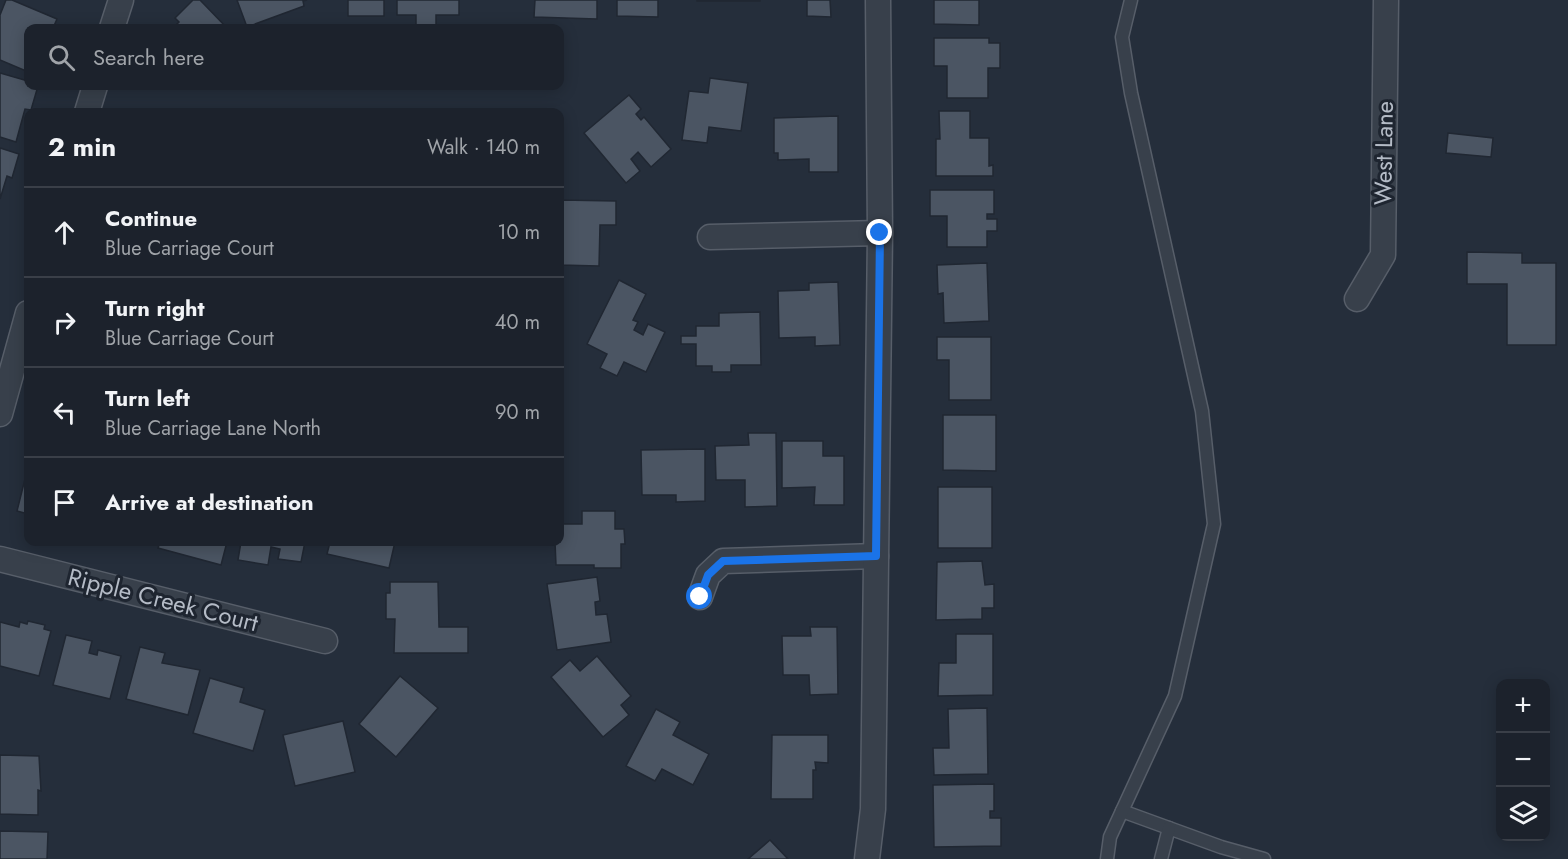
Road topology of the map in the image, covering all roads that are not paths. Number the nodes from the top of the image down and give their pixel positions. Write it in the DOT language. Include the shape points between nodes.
graph roads {
  1 [pos="121,0"];
  2 [pos="878,0"];
  3 [pos="1131,0"];
  4 [pos="1386,0"];
  5 [pos="113,24"];
  6 [pos="94,90"];
  7 [pos="88,108"];
  8 [pos="880,233"];
  9 [pos="710,237"];
  10 [pos="1357,299"];
  11 [pos="24,327"];
  12 [pos="0,414"];
  13 [pos="876,556"];
  14 [pos="0,559"];
  15 [pos="700,597"];
  16 [pos="325,641"];
  17 [pos="1122,811"];
  18 [pos="1169,828"];
  19 [pos="1247,857"];
  20 [pos="867,859"];
  21 [pos="1107,859"];
  22 [pos="1161,859"];
  23 [pos="1264,859"];
  1 -- 5 [label="street"];
  2 -- 8 [label="street"];
  3 -- 17 [label="lane" via="1122,37 1202,411 1214,524 1175,696"];
  4 -- 10 [label="street, West Lane" via="1383,255"];
  6 -- 7 [label="street"];
  8 -- 9 [label="street"];
  8 -- 13 [label="street"];
  11 -- 12 [label="street"];
  13 -- 15 [label="street" via="723,561 708,575"];
  13 -- 20 [label="street" via="873,809"];
  14 -- 16 [label="street, Ripple Creek Court"];
  17 -- 18 [label="lane"];
  17 -- 21 [label="lane" via="1110,837"];
  18 -- 19 [label="lane"];
  18 -- 22 [label="lane"];
  19 -- 23 [label="lane"];
}
